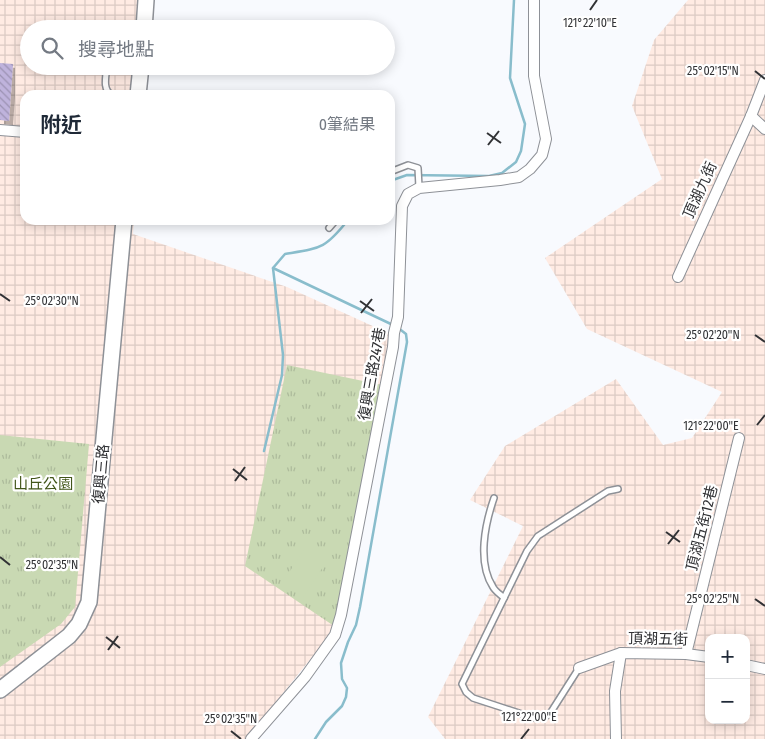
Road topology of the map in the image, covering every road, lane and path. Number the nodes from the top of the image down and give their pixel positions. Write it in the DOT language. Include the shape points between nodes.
graph roads {
  1 [pos="146,0"];
  2 [pos="534,0"];
  3 [pos="145,20"];
  4 [pos="106,75"];
  5 [pos="141,75"];
  6 [pos="765,80"];
  7 [pos="106,90"];
  8 [pos="139,90"];
  9 [pos="751,116"];
  10 [pos="765,129"];
  11 [pos="0,130"];
  12 [pos="20,132"];
  13 [pos="395,170"];
  14 [pos="420,184"];
  15 [pos="124,225"];
  16 [pos="332,225"];
  17 [pos="329,228"];
  18 [pos="678,277"];
  19 [pos="739,438"];
  20 [pos="618,490"];
  21 [pos="494,498"];
  22 [pos="504,598"];
  23 [pos="621,653"];
  24 [pos="686,654"];
  25 [pos="705,656"];
  26 [pos="750,666"];
  27 [pos="580,668"];
  28 [pos="765,669"];
  29 [pos="0,690"];
  30 [pos="251,739"];
  31 [pos="616,739"];
  1 -- 3 [label="street"];
  2 -- 14 [label="street" via="534,76 546,139 542,155 519,177"];
  4 -- 7 [label="lane"];
  5 -- 8 [label="street"];
  6 -- 9 [label="street, 頂湖九街"];
  9 -- 10 [label="street"];
  9 -- 18 [label="street, 頂湖九街"];
  11 -- 12 [label="street"];
  13 -- 14 [label="lane" via="408,165 418,168"];
  14 -- 30 [label="street, 復興三路247巷" via="408,194 402,206 398,316 342,615 335,635"];
  15 -- 29 [label="street, 復興三路" via="90,602 69,636"];
  16 -- 17 [label="lane"];
  19 -- 24 [label="street, 頂湖五街12巷"];
  20 -- 22 [label="lane" via="608,492 538,536"];
  21 -- 22 [label="lane" via="487,517 483,560 493,587"];
  22 -- 27 [label="lane" via="462,684 466,692 473,698 534,718 544,718"];
  23 -- 24 [label="street, 頂湖五街"];
  23 -- 27 [label="street, 頂湖五街"];
  23 -- 31 [label="street" via="615,692"];
  24 -- 25 [label="street, 頂湖五街"];
  26 -- 28 [label="street"];
}
